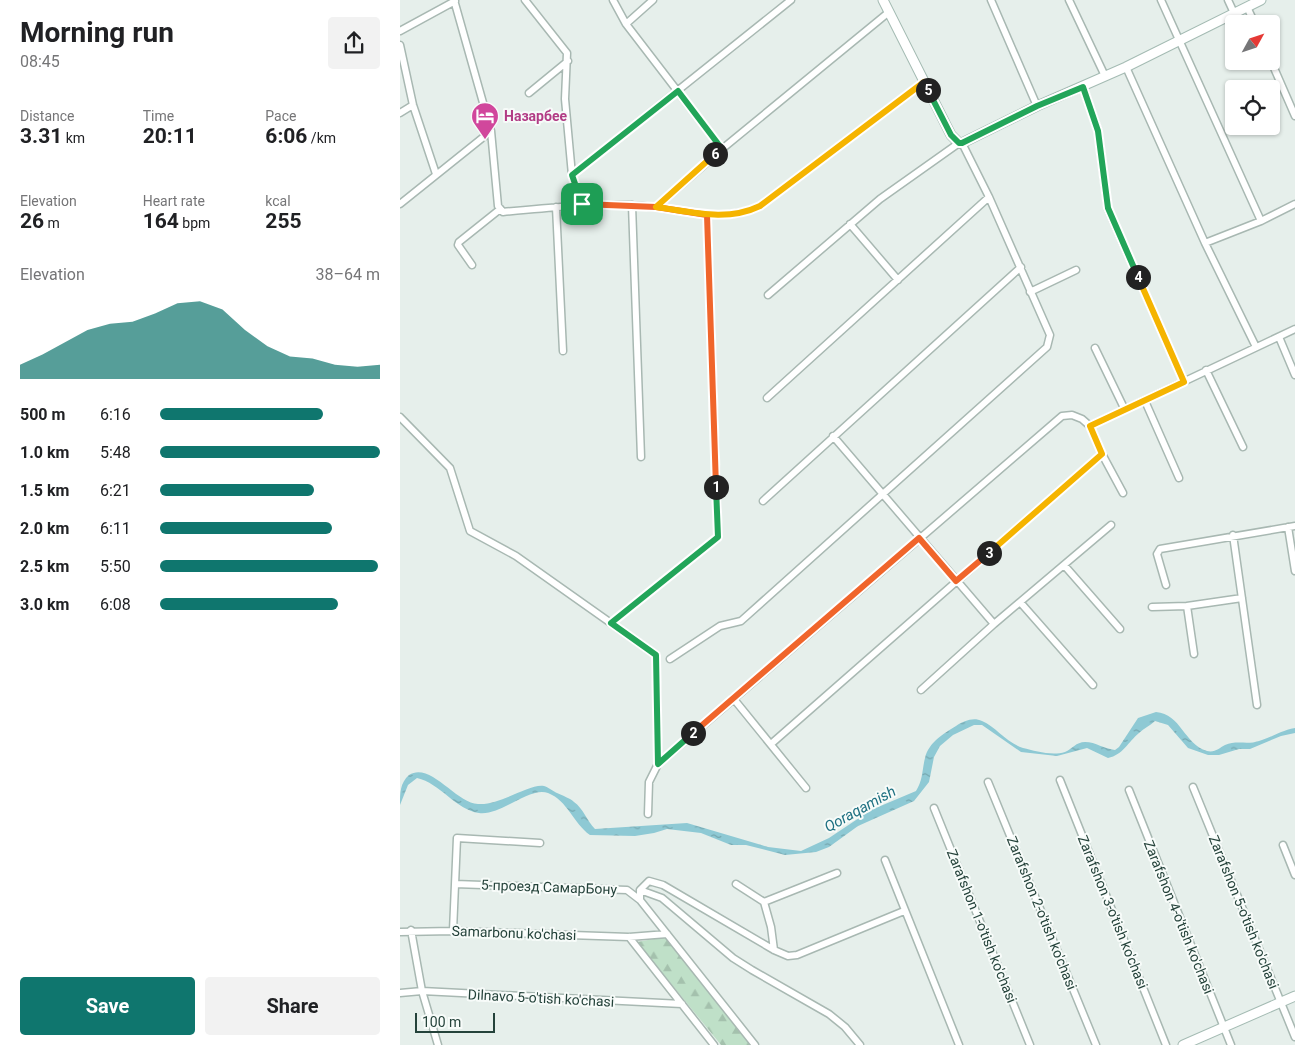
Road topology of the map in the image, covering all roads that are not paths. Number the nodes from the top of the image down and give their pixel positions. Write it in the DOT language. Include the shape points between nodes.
graph roads {
  1 [pos="525,0"];
  2 [pos="613,0"];
  3 [pos="653,0"];
  4 [pos="791,0"];
  5 [pos="883,0"];
  6 [pos="991,0"];
  7 [pos="1069,0"];
  8 [pos="1161,0"];
  9 [pos="1228,0"];
  10 [pos="1261,0"];
  11 [pos="454,1"];
  12 [pos="1247,7"];
  13 [pos="889,12"];
  14 [pos="1234,13"];
  15 [pos="1250,15"];
  16 [pos="626,24"];
  17 [pos="400,31"];
  18 [pos="1179,41"];
  19 [pos="400,45"];
  20 [pos="568,61"];
  21 [pos="1126,67"];
  22 [pos="1275,70"];
  23 [pos="1105,76"];
  24 [pos="924,82"];
  25 [pos="1083,87"];
  26 [pos="678,91"];
  27 [pos="529,93"];
  28 [pos="413,105"];
  29 [pos="1037,106"];
  30 [pos="400,112"];
  31 [pos="1295,116"];
  32 [pos="491,132"];
  33 [pos="960,143"];
  34 [pos="722,149"];
  35 [pos="436,174"];
  36 [pos="572,175"];
  37 [pos="989,197"];
  38 [pos="400,204"];
  39 [pos="582,204"];
  40 [pos="1295,204"];
  41 [pos="632,205"];
  42 [pos="556,207"];
  43 [pos="656,207"];
  44 [pos="499,210"];
  45 [pos="707,215"];
  46 [pos="1261,221"];
  47 [pos="850,224"];
  48 [pos="1205,243"];
  49 [pos="472,266"];
  50 [pos="1020,267"];
  51 [pos="1076,270"];
  52 [pos="898,280"];
  53 [pos="1030,292"];
  54 [pos="768,295"];
  55 [pos="1295,329"];
  56 [pos="1279,337"];
  57 [pos="1256,347"];
  58 [pos="1095,348"];
  59 [pos="563,351"];
  60 [pos="1206,370"];
  61 [pos="1295,375"];
  62 [pos="1184,382"];
  63 [pos="767,398"];
  64 [pos="1145,401"];
  65 [pos="1124,408"];
  66 [pos="400,416"];
  67 [pos="1090,426"];
  68 [pos="833,436"];
  69 [pos="1243,447"];
  70 [pos="1102,454"];
  71 [pos="641,457"];
  72 [pos="1179,478"];
  73 [pos="883,493"];
  74 [pos="1123,493"];
  75 [pos="763,502"];
  76 [pos="1111,525"];
  77 [pos="1292,527"];
  78 [pos="1233,535"];
  79 [pos="919,538"];
  80 [pos="1064,565"];
  81 [pos="1295,570"];
  82 [pos="956,581"];
  83 [pos="1166,585"];
  84 [pos="1242,598"];
  85 [pos="1020,602"];
  86 [pos="1186,606"];
  87 [pos="1152,607"];
  88 [pos="611,623"];
  89 [pos="994,624"];
  90 [pos="1120,628"];
  91 [pos="1194,654"];
  92 [pos="670,658"];
  93 [pos="1093,685"];
  94 [pos="921,690"];
  95 [pos="733,698"];
  96 [pos="1257,706"];
  97 [pos="770,744"];
  98 [pos="658,764"];
  99 [pos="1060,780"];
  100 [pos="988,782"];
  101 [pos="1193,787"];
  102 [pos="806,788"];
  103 [pos="1129,790"];
  104 [pos="934,808"];
  105 [pos="648,814"];
  106 [pos="540,843"];
  107 [pos="1283,845"];
  108 [pos="885,860"];
  109 [pos="837,873"];
  110 [pos="1295,875"];
  111 [pos="455,884"];
  112 [pos="736,884"];
  113 [pos="640,890"];
  114 [pos="640,900"];
  115 [pos="764,902"];
  116 [pos="904,911"];
  117 [pos="410,930"];
  118 [pos="453,931"];
  119 [pos="400,932"];
  120 [pos="667,934"];
  121 [pos="629,937"];
  122 [pos="774,950"];
  123 [pos="422,991"];
  124 [pos="400,993"];
  125 [pos="1295,996"];
  126 [pos="1280,1002"];
  127 [pos="682,1004"];
  128 [pos="1224,1029"];
  129 [pos="1295,1037"];
  130 [pos="438,1045"];
  131 [pos="714,1045"];
  132 [pos="755,1045"];
  133 [pos="860,1045"];
  134 [pos="959,1045"];
  135 [pos="1030,1045"];
  136 [pos="1096,1045"];
  137 [pos="1166,1045"];
  138 [pos="1182,1045"];
  139 [pos="1231,1045"];
  1 -- 20 [label="street" via="567,53"];
  2 -- 16 [label="street"];
  3 -- 16 [label="street"];
  4 -- 26 [label="street"];
  5 -- 13 [label="street"];
  6 -- 29 [label="street"];
  7 -- 23 [label="street"];
  8 -- 18 [label="street"];
  9 -- 14 [label="street"];
  10 -- 12 [label="street"];
  11 -- 17 [label="street"];
  11 -- 32 [label="street"];
  12 -- 14 [label="street"];
  12 -- 15 [label="street"];
  13 -- 24 [label="street"];
  13 -- 34 [label="street"];
  14 -- 18 [label="street"];
  16 -- 26 [label="street"];
  18 -- 21 [label="street"];
  18 -- 46 [label="street"];
  19 -- 28 [label="street"];
  20 -- 27 [label="street"];
  20 -- 36 [label="street" via="565,99"];
  21 -- 23 [label="street"];
  21 -- 48 [label="street"];
  22 -- 31 [label="street"];
  23 -- 25 [label="street"];
  24 -- 33 [label="street" via="951,135"];
  24 -- 45 [label="street" via="760,206 746,213"];
  25 -- 29 [label="street"];
  25 -- 62 [label="street" via="1098,131 1108,208"];
  26 -- 34 [label="street"];
  26 -- 36 [label="street"];
  28 -- 30 [label="street"];
  28 -- 35 [label="street"];
  29 -- 33 [label="street"];
  32 -- 35 [label="street"];
  32 -- 44 [label="street"];
  33 -- 37 [label="street"];
  33 -- 47 [label="street"];
  34 -- 43 [label="street"];
  35 -- 38 [label="street"];
  36 -- 39 [label="street"];
  37 -- 50 [label="street"];
  37 -- 52 [label="street"];
  39 -- 41 [label="street"];
  39 -- 42 [label="street"];
  40 -- 46 [label="street"];
  41 -- 43 [label="street"];
  41 -- 71 [label="street"];
  42 -- 44 [label="street"];
  42 -- 59 [label="street"];
  43 -- 45 [label="street"];
  44 -- 49 [label="street" via="459,242"];
  45 -- 88 [label="street" via="718,537"];
  46 -- 48 [label="street"];
  47 -- 52 [label="street"];
  47 -- 54 [label="street"];
  48 -- 57 [label="street"];
  50 -- 53 [label="street"];
  50 -- 68 [label="street"];
  51 -- 53 [label="street"];
  52 -- 63 [label="street"];
  53 -- 73 [label="street" via="1050,335 1047,347"];
  55 -- 56 [label="street"];
  56 -- 57 [label="street"];
  56 -- 61 [label="street"];
  57 -- 60 [label="street"];
  58 -- 65 [label="street"];
  60 -- 62 [label="street"];
  60 -- 69 [label="street"];
  62 -- 64 [label="street"];
  64 -- 65 [label="street"];
  64 -- 72 [label="street"];
  65 -- 67 [label="street"];
  66 -- 88 [label="street" via="450,468 470,531 516,556"];
  67 -- 70 [label="street"];
  67 -- 79 [label="street" via="1072,415 1062,416"];
  68 -- 73 [label="street"];
  68 -- 75 [label="street"];
  70 -- 74 [label="street"];
  70 -- 82 [label="street"];
  73 -- 79 [label="street"];
  73 -- 92 [label="street" via="742,620 720,626"];
  76 -- 80 [label="street"];
  77 -- 78 [label="street"];
  77 -- 81 [label="street"];
  78 -- 83 [label="street" via="1160,549 1157,554"];
  78 -- 84 [label="street"];
  79 -- 82 [label="street"];
  79 -- 95 [label="street"];
  80 -- 85 [label="street"];
  80 -- 90 [label="street"];
  82 -- 89 [label="street"];
  82 -- 97 [label="street"];
  84 -- 86 [label="street"];
  84 -- 96 [label="street"];
  85 -- 89 [label="street"];
  85 -- 93 [label="street"];
  86 -- 87 [label="street"];
  86 -- 91 [label="street"];
  88 -- 98 [label="street" via="656,655"];
  89 -- 94 [label="street"];
  95 -- 97 [label="street"];
  95 -- 98 [label="street"];
  97 -- 102 [label="street"];
  98 -- 105 [label="street" via="649,782"];
  99 -- 137 [label="street, Zarafshon 3-o'tish ko'chasi"];
  100 -- 136 [label="street, Zarafshon 2-o'tish ko'chasi"];
  101 -- 126 [label="street, Zarafshon 5-o'tish ko'chasi"];
  103 -- 128 [label="street, Zarafshon 4-o'tish ko'chasi"];
  104 -- 135 [label="street, Zarafshon 1-o'tish ko'chasi"];
  106 -- 111 [label="street" via="457,838"];
  107 -- 110 [label="street"];
  108 -- 116 [label="street"];
  109 -- 115 [label="street"];
  111 -- 114 [label="street, 5-проезд СамарБону" via="627,890"];
  111 -- 118 [label="street"];
  112 -- 115 [label="street"];
  113 -- 114 [label="street"];
  113 -- 122 [label="street" via="649,881 663,885"];
  113 -- 133 [label="street" via="662,898 733,958 829,1014"];
  114 -- 120 [label="street"];
  115 -- 122 [label="street"];
  116 -- 122 [label="street" via="797,955 788,956"];
  116 -- 134 [label="street"];
  117 -- 118 [label="street, Samarbonu ko'chasi"];
  117 -- 119 [label="street, Samarbonu ko'chasi"];
  117 -- 123 [label="street"];
  118 -- 121 [label="street, Samarbonu ko'chasi"];
  120 -- 121 [label="street, Samarbonu ko'chasi"];
  120 -- 132 [label="street"];
  121 -- 127 [label="street"];
  123 -- 124 [label="street, Dilnavo 5-o'tish ko'chasi"];
  123 -- 127 [label="street, Dilnavo 5-o'tish ko'chasi"];
  123 -- 130 [label="street"];
  125 -- 126 [label="street"];
  126 -- 128 [label="street"];
  126 -- 129 [label="street, Zarafshon 5-o'tish ko'chasi"];
  127 -- 131 [label="street"];
  128 -- 138 [label="street"];
  128 -- 139 [label="street, Zarafshon 4-o'tish ko'chasi"];
}
